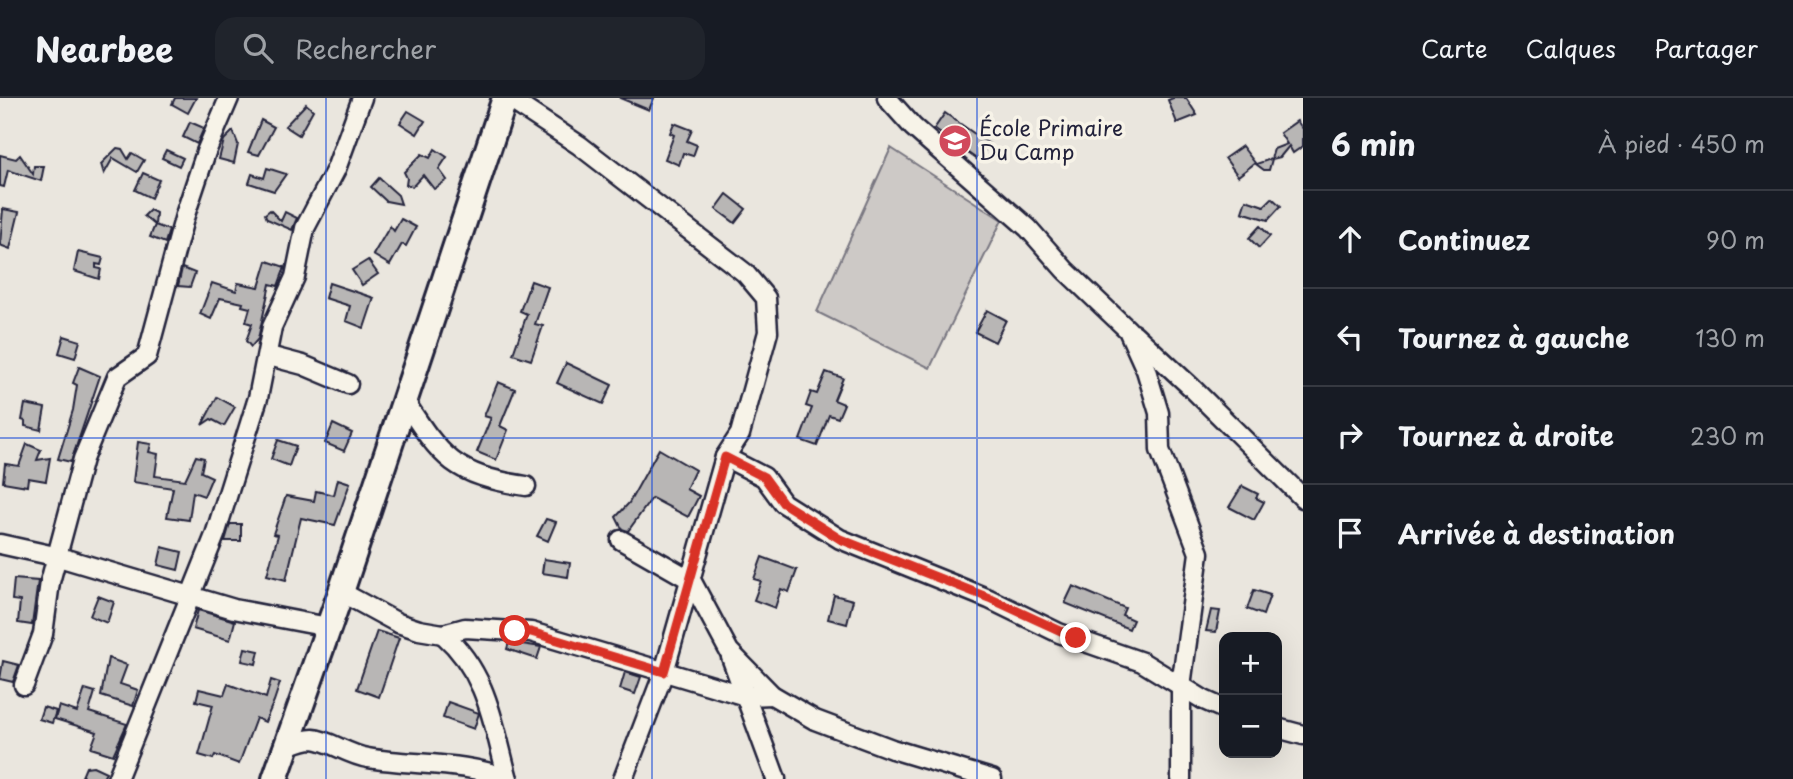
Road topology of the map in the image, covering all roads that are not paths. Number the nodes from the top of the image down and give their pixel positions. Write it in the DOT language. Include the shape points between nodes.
graph roads {
  1 [pos="229,98"];
  2 [pos="362,98"];
  3 [pos="506,98"];
  4 [pos="887,98"];
  5 [pos="1128,330"];
  6 [pos="269,356"];
  7 [pos="348,384"];
  8 [pos="404,400"];
  9 [pos="725,457"];
  10 [pos="526,486"];
  11 [pos="1303,498"];
  12 [pos="621,540"];
  13 [pos="0,544"];
  14 [pos="59,556"];
  15 [pos="691,580"];
  16 [pos="341,592"];
  17 [pos="192,595"];
  18 [pos="328,627"];
  19 [pos="443,634"];
  20 [pos="729,651"];
  21 [pos="664,672"];
  22 [pos="24,685"];
  23 [pos="1181,686"];
  24 [pos="772,695"];
  25 [pos="747,696"];
  26 [pos="1219,706"];
  27 [pos="1282,729"];
  28 [pos="1303,735"];
  29 [pos="287,746"];
  30 [pos="117,779"];
  31 [pos="275,779"];
  32 [pos="508,779"];
  33 [pos="623,779"];
  34 [pos="776,779"];
  35 [pos="992,779"];
  36 [pos="1181,779"];
  1 -- 14 [label="street" via="185,215 147,356 117,377 83,459"];
  2 -- 6 [label="street" via="335,169 305,228 295,277 272,327"];
  3 -- 8 [label="highway"];
  3 -- 9 [label="street" via="579,145 745,273 766,298 768,332 740,434"];
  4 -- 5 [label="street" via="1028,228"];
  5 -- 11 [label="street"];
  5 -- 23 [label="street" via="1159,413 1160,450 1199,553"];
  6 -- 7 [label="street"];
  6 -- 17 [label="street"];
  8 -- 10 [label="street" via="434,447 462,469 489,481"];
  8 -- 16 [label="highway"];
  9 -- 15 [label="street"];
  9 -- 23 [label="street" via="764,477 783,503 840,539 989,598 1059,633 1142,662"];
  12 -- 15 [label="street"];
  13 -- 14 [label="street"];
  14 -- 17 [label="street"];
  14 -- 22 [label="street" via="50,582 43,634"];
  15 -- 20 [label="street"];
  15 -- 21 [label="street"];
  16 -- 18 [label="highway"];
  16 -- 19 [label="street" via="398,623"];
  17 -- 18 [label="street" via="234,609"];
  17 -- 30 [label="street"];
  18 -- 29 [label="highway"];
  19 -- 21 [label="street" via="466,628 531,632"];
  19 -- 32 [label="street" via="484,686"];
  20 -- 24 [label="street"];
  20 -- 25 [label="street"];
  21 -- 25 [label="street"];
  21 -- 33 [label="street"];
  23 -- 26 [label="street"];
  23 -- 36 [label="street"];
  24 -- 25 [label="street"];
  24 -- 35 [label="street" via="815,720"];
  25 -- 34 [label="street"];
  27 -- 28 [label="street"];
  29 -- 31 [label="highway"];
  29 -- 32 [label="street" via="309,739 325,741 369,759 484,770"];
}
